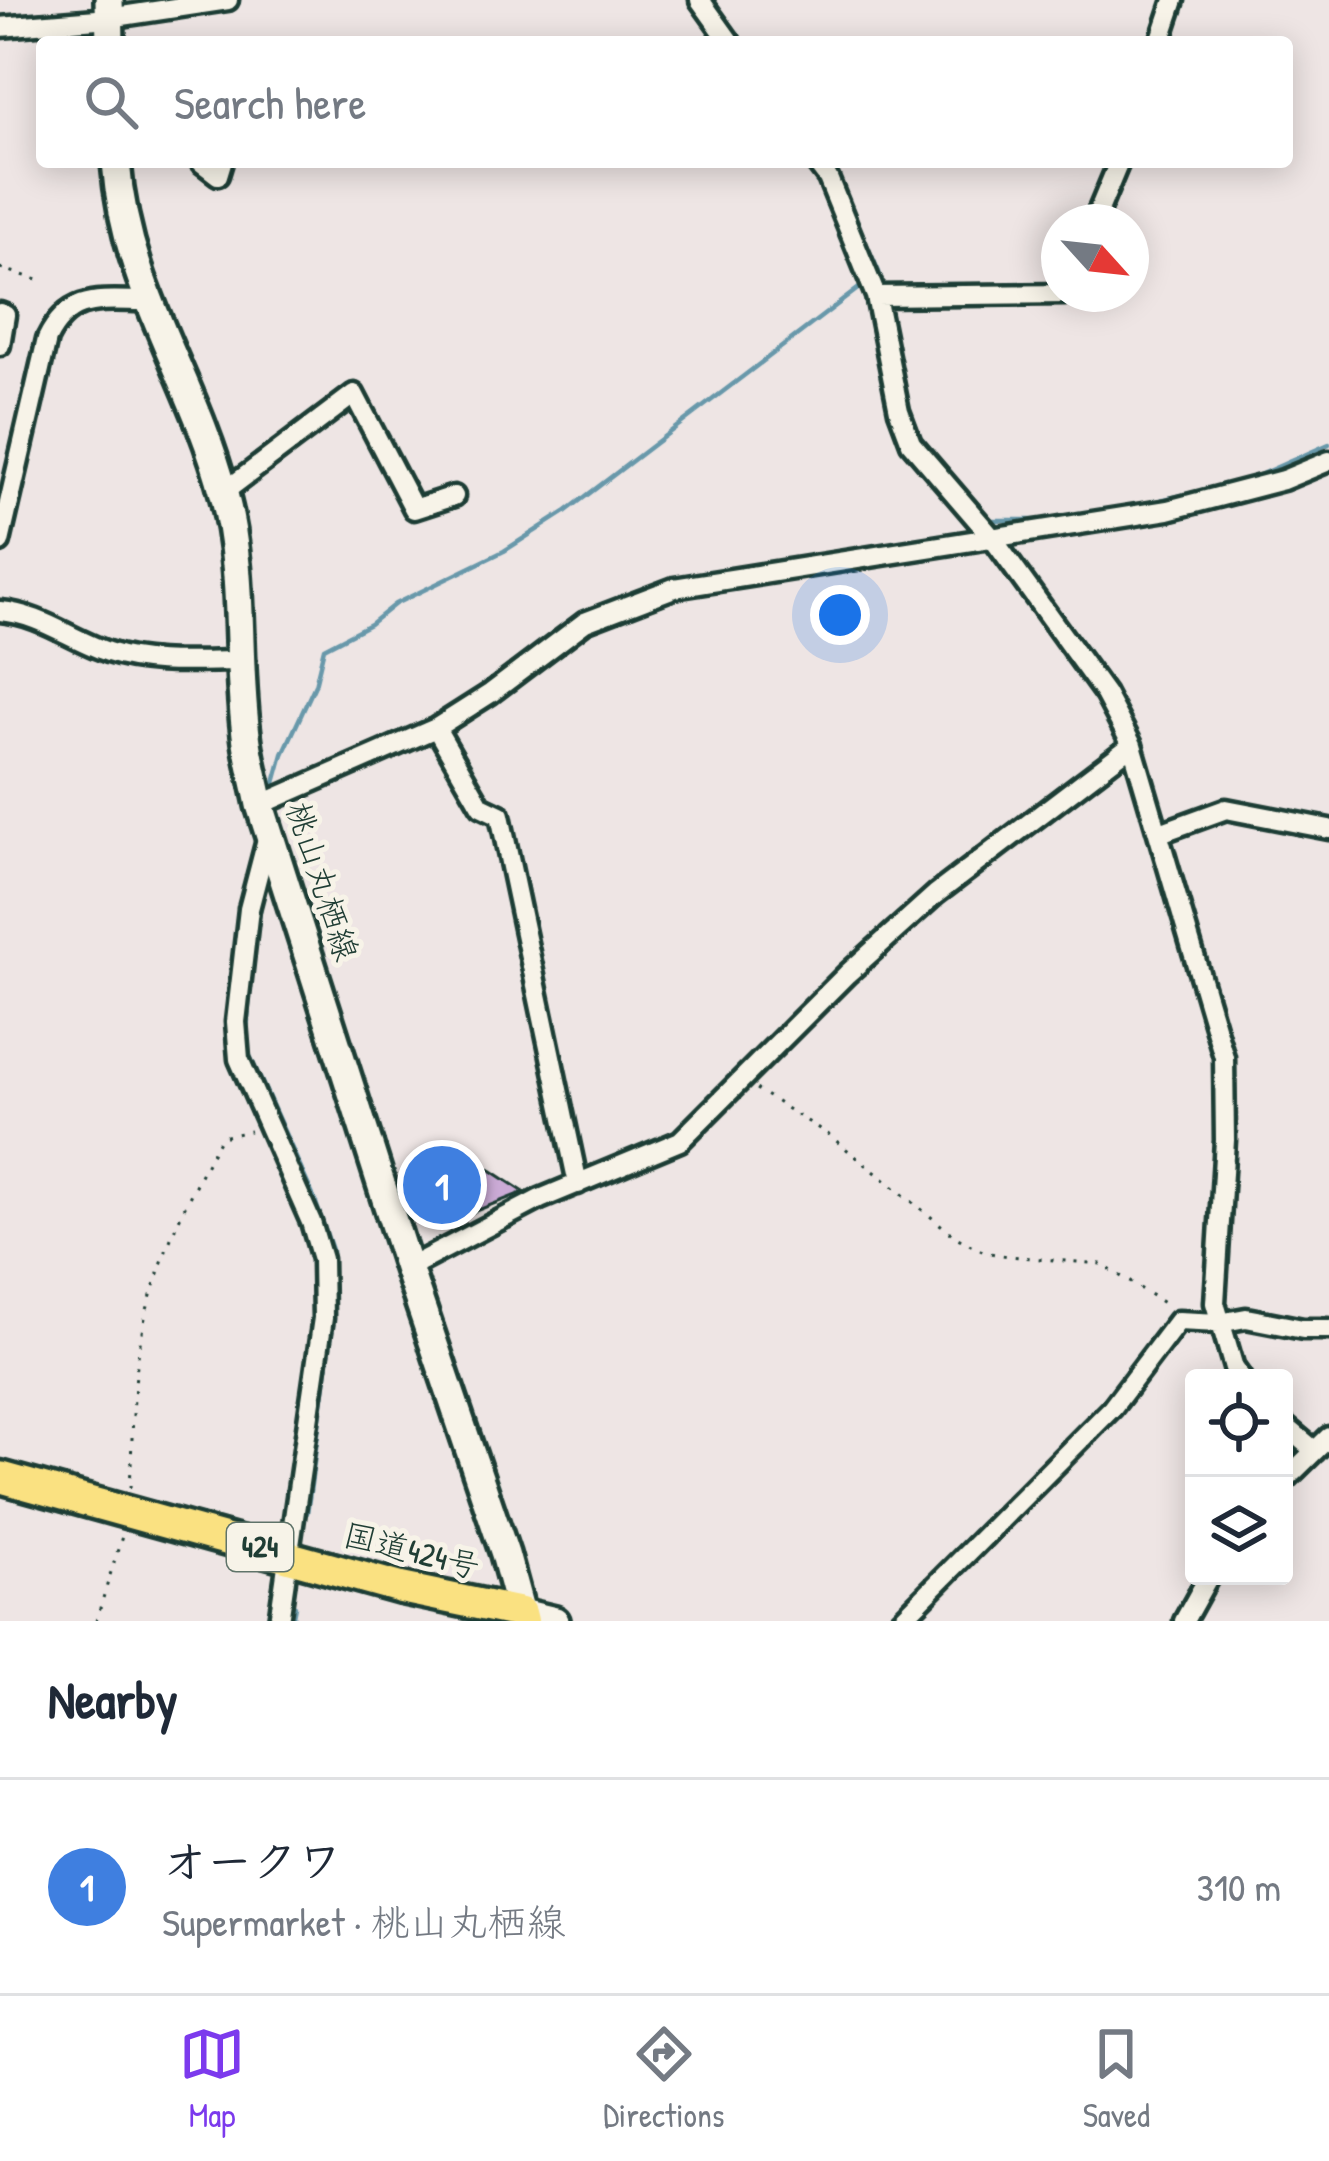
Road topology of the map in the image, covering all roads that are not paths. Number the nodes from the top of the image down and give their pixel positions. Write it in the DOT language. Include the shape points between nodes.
graph roads {
  1 [pos="228,0"];
  2 [pos="700,0"];
  3 [pos="1174,0"];
  4 [pos="109,20"];
  5 [pos="0,27"];
  6 [pos="726,36"];
  7 [pos="1162,36"];
  8 [pos="117,168"];
  9 [pos="820,168"];
  10 [pos="1116,168"];
  11 [pos="1102,204"];
  12 [pos="1041,294"];
  13 [pos="876,296"];
  14 [pos="147,302"];
  15 [pos="0,313"];
  16 [pos="0,345"];
  17 [pos="1329,460"];
  18 [pos="224,492"];
  19 [pos="454,496"];
  20 [pos="990,535"];
  21 [pos="0,542"];
  22 [pos="0,611"];
  23 [pos="243,661"];
  24 [pos="436,728"];
  25 [pos="1132,745"];
  26 [pos="265,819"];
  27 [pos="1329,829"];
  28 [pos="1160,833"];
  29 [pos="578,1184"];
  30 [pos="408,1268"];
  31 [pos="1219,1323"];
  32 [pos="1329,1329"];
  33 [pos="1237,1369"];
  34 [pos="1293,1430"];
  35 [pos="1322,1444"];
  36 [pos="0,1477"];
  37 [pos="1288,1477"];
  38 [pos="290,1555"];
  39 [pos="1204,1585"];
  40 [pos="522,1617"];
  41 [pos="279,1621"];
  42 [pos="555,1621"];
  43 [pos="900,1621"];
  44 [pos="1184,1621"];
  1 -- 4 [label="street"];
  2 -- 6 [label="street"];
  3 -- 7 [label="street"];
  4 -- 5 [label="street"];
  8 -- 14 [label="main road, 桃山丸栖線" via="124,230"];
  9 -- 13 [label="street"];
  10 -- 11 [label="street"];
  12 -- 13 [label="street"];
  13 -- 20 [label="street" via="910,443"];
  14 -- 18 [label="main road, 桃山丸栖線"];
  14 -- 21 [label="street" via="80,303 58,317"];
  15 -- 16 [label="street"];
  17 -- 20 [label="street" via="1168,510"];
  18 -- 19 [label="street" via="354,394 414,509"];
  18 -- 23 [label="main road, 桃山丸栖線" via="237,552"];
  20 -- 24 [label="street" via="674,588 585,622"];
  20 -- 25 [label="street" via="1105,694"];
  22 -- 23 [label="street" via="36,618 112,654"];
  23 -- 26 [label="main road, 桃山丸栖線" via="247,741"];
  24 -- 26 [label="street"];
  24 -- 29 [label="street" via="481,806 500,815"];
  25 -- 28 [label="street"];
  25 -- 29 [label="street" via="936,894 680,1141"];
  26 -- 30 [label="main road, 桃山丸栖線"];
  26 -- 38 [label="street" via="236,1022 238,1060 322,1259 323,1318"];
  27 -- 28 [label="street" via="1226,809"];
  28 -- 31 [label="street" via="1224,1057"];
  29 -- 30 [label="street"];
  30 -- 40 [label="main road, 桃山丸栖線"];
  31 -- 32 [label="street" via="1246,1318"];
  31 -- 33 [label="street"];
  31 -- 43 [label="street" via="1178,1321 1112,1408"];
  34 -- 35 [label="street"];
  35 -- 37 [label="street"];
  36 -- 38 [label="highway, 国道424号 / 424"];
  38 -- 40 [label="highway, 国道424号 / 424"];
  38 -- 41 [label="street"];
  39 -- 44 [label="street"];
  40 -- 42 [label="main road"];
}
